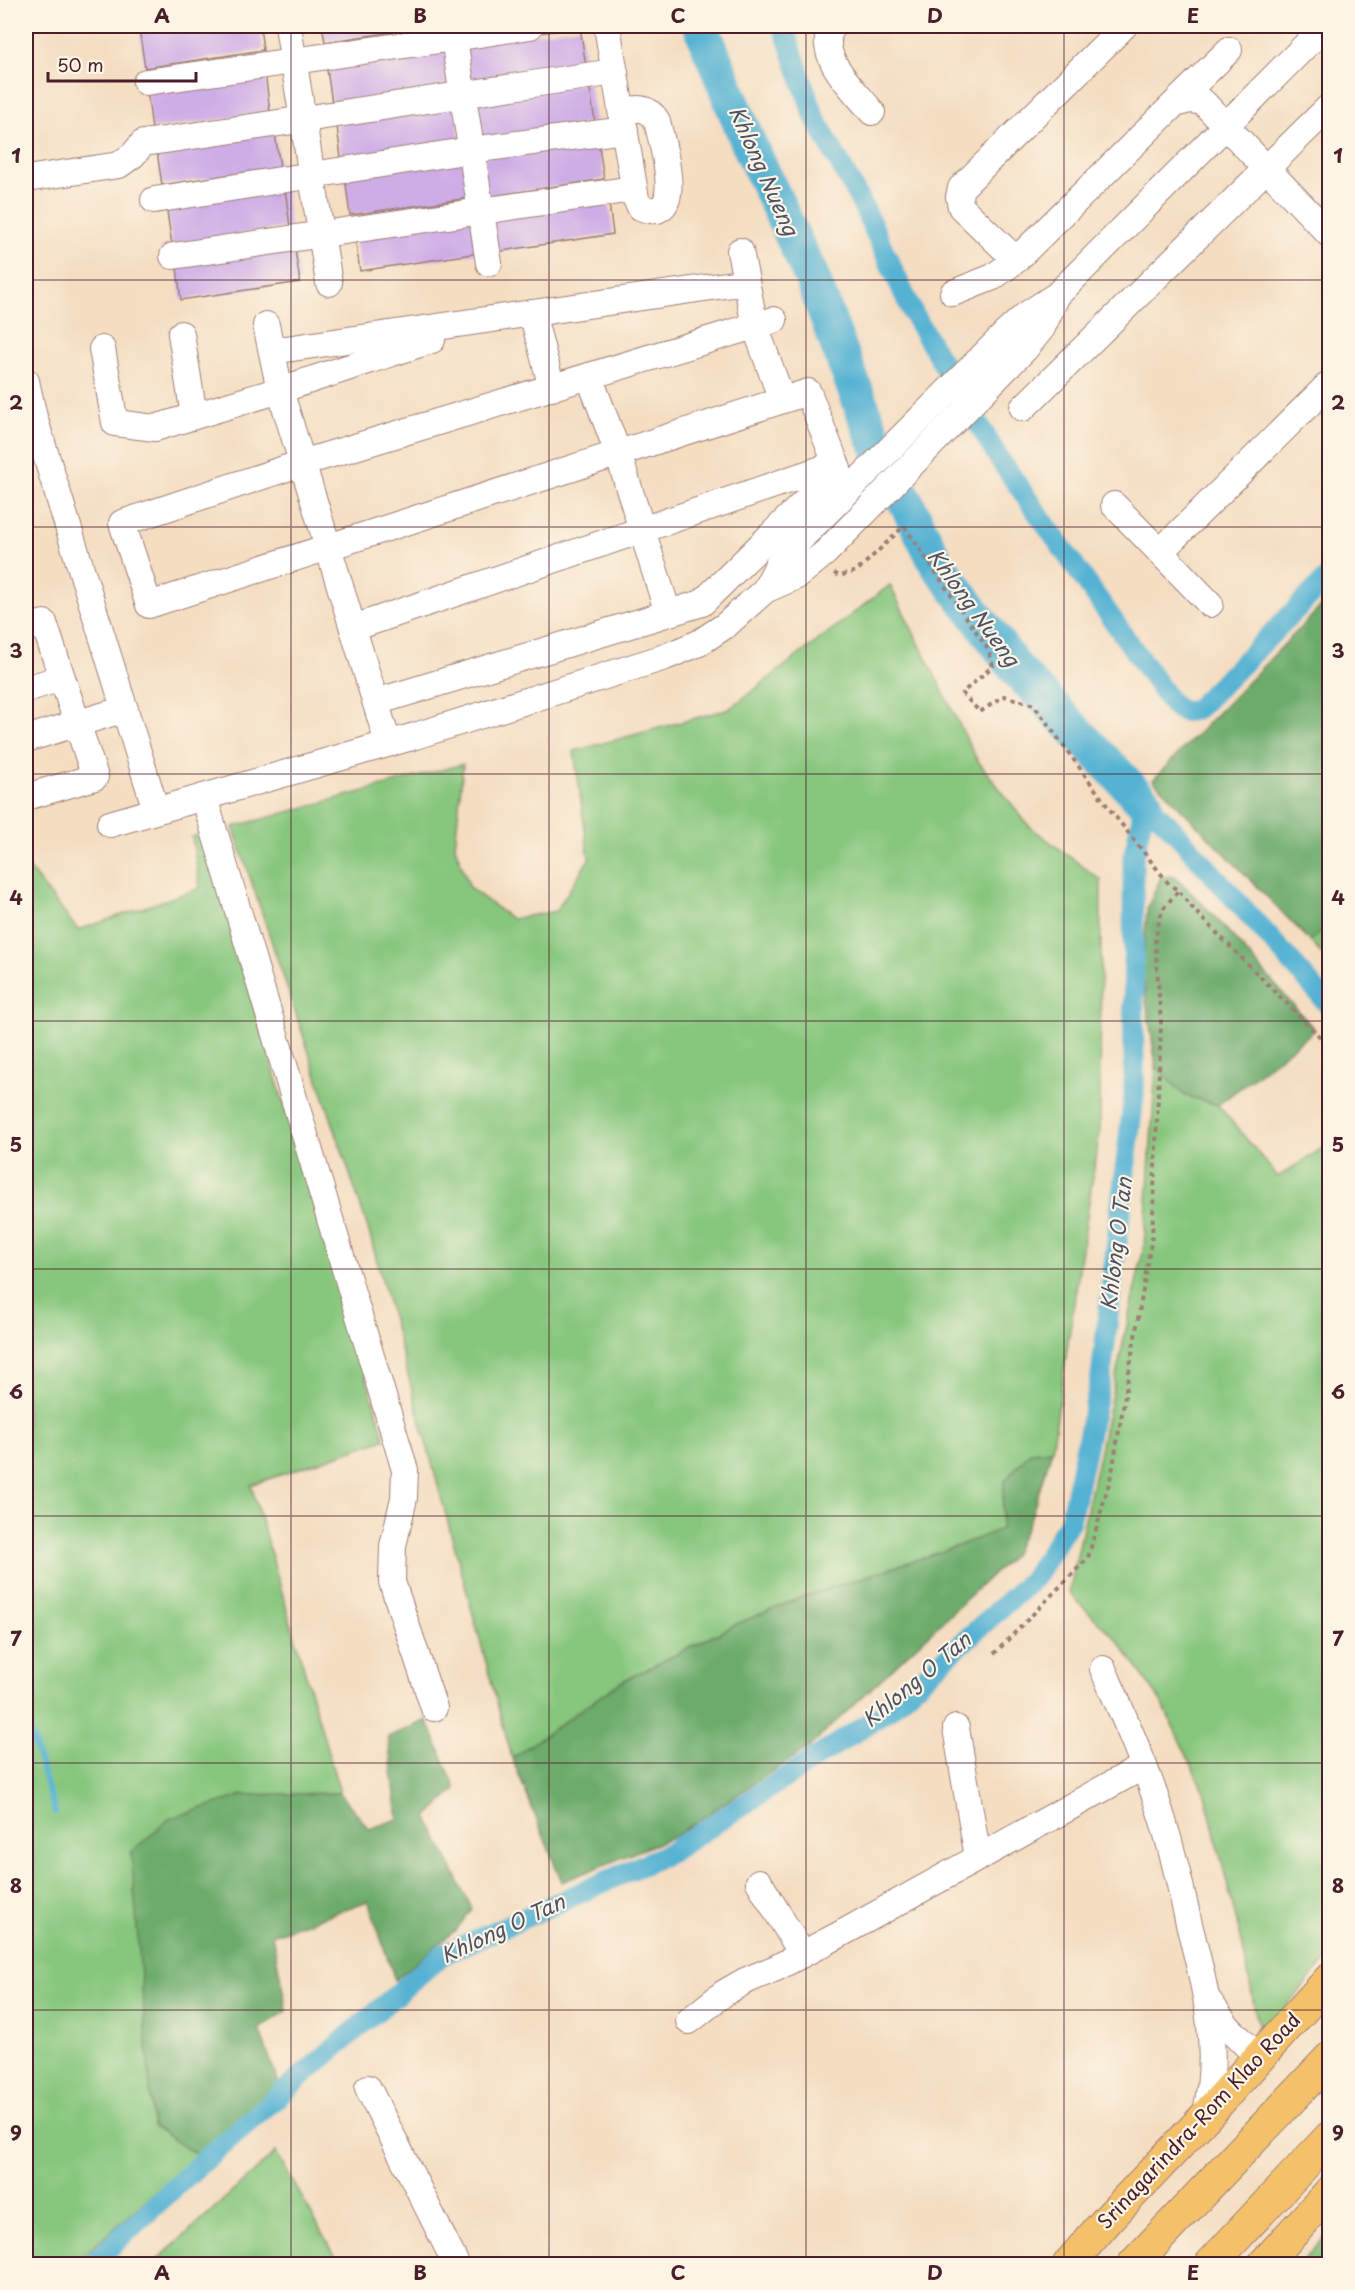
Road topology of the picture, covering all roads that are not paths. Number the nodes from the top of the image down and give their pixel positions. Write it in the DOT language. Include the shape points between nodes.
graph roads {
  1 [pos="288,26"];
  2 [pos="530,26"];
  3 [pos="607,26"];
  4 [pos="832,26"];
  5 [pos="1124,26"];
  6 [pos="1316,29"];
  7 [pos="453,32"];
  8 [pos="1229,50"];
  9 [pos="294,60"];
  10 [pos="615,72"];
  11 [pos="146,82"];
  12 [pos="462,94"];
  13 [pos="1175,104"];
  14 [pos="1329,106"];
  15 [pos="872,112"];
  16 [pos="623,120"];
  17 [pos="305,121"];
  18 [pos="1226,124"];
  19 [pos="471,150"];
  20 [pos="1267,168"];
  21 [pos="313,176"];
  22 [pos="26,178"];
  23 [pos="633,189"];
  24 [pos="154,200"];
  25 [pos="479,210"];
  26 [pos="321,234"];
  27 [pos="1329,235"];
  28 [pos="740,250"];
  29 [pos="173,256"];
  30 [pos="1016,260"];
  31 [pos="489,263"];
  32 [pos="746,282"];
  33 [pos="329,283"];
  34 [pos="953,293"];
  35 [pos="532,313"];
  36 [pos="498,318"];
  37 [pos="764,323"];
  38 [pos="266,325"];
  39 [pos="180,334"];
  40 [pos="1016,341"];
  41 [pos="102,349"];
  42 [pos="272,351"];
  43 [pos="590,376"];
  44 [pos="1329,383"];
  45 [pos="552,388"];
  46 [pos="280,390"];
  47 [pos="27,397"];
  48 [pos="782,400"];
  49 [pos="1023,408"];
  50 [pos="194,416"];
  51 [pos="618,453"];
  52 [pos="302,464"];
  53 [pos="836,464"];
  54 [pos="1114,505"];
  55 [pos="642,531"];
  56 [pos="328,546"];
  57 [pos="1160,552"];
  58 [pos="765,590"];
  59 [pos="1210,604"];
  60 [pos="668,613"];
  61 [pos="26,628"];
  62 [pos="353,628"];
  63 [pos="61,678"];
  64 [pos="26,689"];
  65 [pos="376,702"];
  66 [pos="125,709"];
  67 [pos="76,724"];
  68 [pos="26,739"];
  69 [pos="388,743"];
  70 [pos="26,797"];
  71 [pos="204,797"];
  72 [pos="156,810"];
  73 [pos="110,824"];
  74 [pos="1103,1669"];
  75 [pos="434,1708"];
  76 [pos="956,1728"];
  77 [pos="1144,1766"];
  78 [pos="978,1858"];
  79 [pos="759,1882"];
  80 [pos="802,1954"];
  81 [pos="1329,1979"];
  82 [pos="1208,2000"];
  83 [pos="688,2021"];
  84 [pos="1258,2057"];
  85 [pos="1329,2058"];
  86 [pos="368,2088"];
  87 [pos="1205,2117"];
  88 [pos="1329,2137"];
  89 [pos="1329,2192"];
  90 [pos="1268,2262"];
  91 [pos="456,2265"];
  92 [pos="1069,2265"];
  93 [pos="1134,2265"];
  94 [pos="1211,2265"];
  1 -- 9 [label="street"];
  2 -- 7 [label="street"];
  3 -- 10 [label="street"];
  4 -- 15 [label="street" via="826,35 832,59"];
  5 -- 30 [label="street" via="962,188 961,207"];
  6 -- 18 [label="street"];
  7 -- 9 [label="street"];
  7 -- 12 [label="street"];
  8 -- 13 [label="street"];
  9 -- 11 [label="street"];
  9 -- 17 [label="street"];
  10 -- 12 [label="street"];
  10 -- 16 [label="street"];
  12 -- 17 [label="street"];
  12 -- 19 [label="street"];
  13 -- 18 [label="street" via="1203,102"];
  13 -- 30 [label="street"];
  14 -- 20 [label="street"];
  16 -- 19 [label="street"];
  16 -- 23 [label="street"];
  16 -- 23 [label="street" via="638,107 653,114 670,187 663,206 653,210 640,207"];
  17 -- 21 [label="street"];
  17 -- 22 [label="street" via="143,143 119,165"];
  18 -- 20 [label="street"];
  18 -- 40 [label="street" via="1057,296 1026,315"];
  19 -- 21 [label="street"];
  19 -- 25 [label="street"];
  20 -- 27 [label="street"];
  20 -- 49 [label="street"];
  21 -- 24 [label="street"];
  21 -- 26 [label="street"];
  23 -- 25 [label="street"];
  25 -- 26 [label="street"];
  25 -- 31 [label="street"];
  26 -- 29 [label="street"];
  26 -- 33 [label="street"];
  28 -- 32 [label="street"];
  30 -- 34 [label="street" via="993,277"];
  32 -- 35 [label="street"];
  32 -- 37 [label="street"];
  35 -- 36 [label="street"];
  35 -- 45 [label="street"];
  36 -- 42 [label="street"];
  36 -- 46 [label="street"];
  37 -- 43 [label="street"];
  37 -- 48 [label="street"];
  38 -- 42 [label="street"];
  39 -- 50 [label="street"];
  40 -- 58 [label="street" via="805,534 779,563"];
  40 -- 58 [label="street" via="819,559 797,576"];
  41 -- 50 [label="street" via="115,423 155,428"];
  42 -- 46 [label="street"];
  43 -- 45 [label="street"];
  43 -- 51 [label="street"];
  44 -- 57 [label="street"];
  45 -- 52 [label="street"];
  46 -- 50 [label="street"];
  46 -- 52 [label="street"];
  47 -- 66 [label="street"];
  48 -- 51 [label="street"];
  48 -- 53 [label="street" via="808,392"];
  51 -- 55 [label="street"];
  51 -- 56 [label="street"];
  52 -- 56 [label="street"];
  52 -- 56 [label="street" via="122,523 149,605"];
  53 -- 55 [label="street"];
  53 -- 60 [label="street" via="838,469 702,603"];
  54 -- 57 [label="street"];
  55 -- 60 [label="street"];
  55 -- 62 [label="street"];
  56 -- 62 [label="street"];
  57 -- 59 [label="street"];
  58 -- 69 [label="street" via="726,626 665,657"];
  60 -- 65 [label="street"];
  61 -- 63 [label="street" via="44,622"];
  62 -- 65 [label="street"];
  63 -- 64 [label="street"];
  63 -- 67 [label="street"];
  65 -- 69 [label="street"];
  66 -- 67 [label="street"];
  66 -- 72 [label="street"];
  67 -- 68 [label="street"];
  67 -- 70 [label="street" via="95,777"];
  69 -- 71 [label="street"];
  71 -- 72 [label="street"];
  71 -- 75 [label="street" via="405,1470 404,1498 393,1546 392,1582"];
  72 -- 73 [label="street"];
  74 -- 77 [label="street"];
  76 -- 78 [label="street"];
  77 -- 78 [label="street"];
  77 -- 82 [label="street" via="1166,1831"];
  78 -- 80 [label="street"];
  79 -- 80 [label="street"];
  80 -- 83 [label="street" via="724,1993"];
  81 -- 84 [label="main road, Srinagarindra-Rom Klao Road"];
  82 -- 84 [label="street"];
  82 -- 87 [label="street" via="1212,2088"];
  84 -- 87 [label="main road, Srinagarindra-Rom Klao Road"];
  85 -- 93 [label="main road"];
  86 -- 91 [label="street"];
  87 -- 92 [label="main road, Srinagarindra-Rom Klao Road"];
  88 -- 94 [label="main road"];
  89 -- 90 [label="main road"];
}
